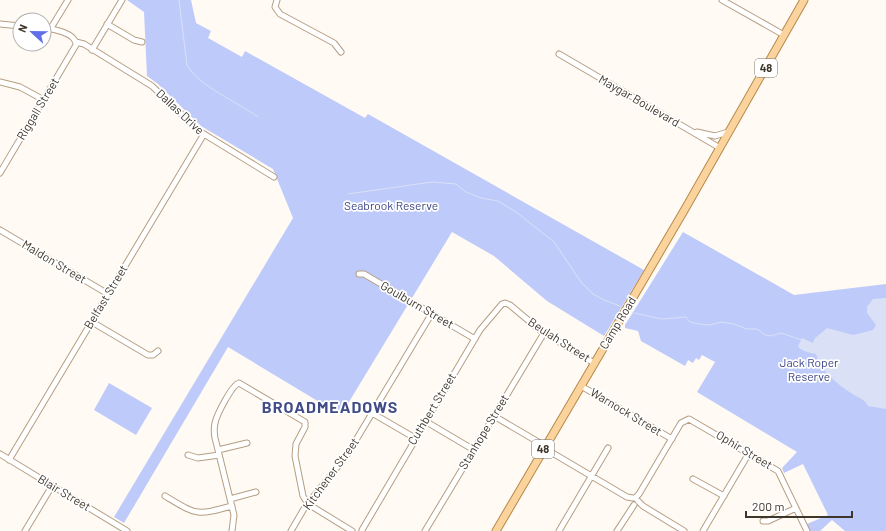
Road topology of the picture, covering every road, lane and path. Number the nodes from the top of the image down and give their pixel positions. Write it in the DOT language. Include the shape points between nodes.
graph roads {
  1 [pos="68,0"];
  2 [pos="122,0"];
  3 [pos="277,0"];
  4 [pos="722,0"];
  5 [pos="804,0"];
  6 [pos="0,24"];
  7 [pos="107,24"];
  8 [pos="12,25"];
  9 [pos="52,26"];
  10 [pos="52,28"];
  11 [pos="784,35"];
  12 [pos="76,43"];
  13 [pos="142,43"];
  14 [pos="92,50"];
  15 [pos="340,52"];
  16 [pos="559,54"];
  17 [pos="0,82"];
  18 [pos="44,100"];
  19 [pos="689,130"];
  20 [pos="728,132"];
  21 [pos="204,134"];
  22 [pos="720,148"];
  23 [pos="0,173"];
  24 [pos="274,177"];
  25 [pos="0,230"];
  26 [pos="359,274"];
  27 [pos="108,294"];
  28 [pos="505,303"];
  29 [pos="432,313"];
  30 [pos="92,322"];
  31 [pos="544,333"];
  32 [pos="475,339"];
  33 [pos="158,350"];
  34 [pos="594,363"];
  35 [pos="581,386"];
  36 [pos="372,413"];
  37 [pos="494,416"];
  38 [pos="425,421"];
  39 [pos="415,438"];
  40 [pos="672,439"];
  41 [pos="247,443"];
  42 [pos="545,447"];
  43 [pos="608,448"];
  44 [pos="474,450"];
  45 [pos="219,452"];
  46 [pos="749,453"];
  47 [pos="0,454"];
  48 [pos="188,454"];
  49 [pos="9,460"];
  50 [pos="592,476"];
  51 [pos="693,479"];
  52 [pos="52,486"];
  53 [pos="256,492"];
  54 [pos="165,496"];
  55 [pos="724,496"];
  56 [pos="230,499"];
  57 [pos="309,502"];
  58 [pos="634,502"];
  59 [pos="232,506"];
  60 [pos="796,508"];
  61 [pos="505,513"];
  62 [pos="763,521"];
  63 [pos="358,530"];
  64 [pos="25,531"];
  65 [pos="128,531"];
  66 [pos="232,531"];
  67 [pos="291,531"];
  68 [pos="425,531"];
  69 [pos="493,531"];
  70 [pos="496,531"];
  71 [pos="559,531"];
  72 [pos="617,531"];
  73 [pos="684,531"];
  74 [pos="703,531"];
  75 [pos="807,531"];
  1 -- 9 [label="street"];
  2 -- 7 [label="street"];
  3 -- 15 [label="street" via="275,7 280,14 334,43"];
  4 -- 11 [label="street"];
  5 -- 11 [label="main road, Camp Road / 48"];
  6 -- 8 [label="street"];
  7 -- 13 [label="street"];
  7 -- 14 [label="street"];
  10 -- 12 [label="street, Dallas Drive" via="62,32"];
  11 -- 20 [label="main road, Camp Road / 48"];
  12 -- 14 [label="street, Dallas Drive"];
  12 -- 18 [label="street, Riggall Street"];
  14 -- 21 [label="street, Dallas Drive" via="152,86"];
  16 -- 19 [label="street, Maygar Boulevard"];
  17 -- 18 [label="street" via="20,87"];
  18 -- 23 [label="street, Riggall Street"];
  19 -- 20 [label="street" via="715,136"];
  19 -- 22 [label="street, Maygar Boulevard"];
  20 -- 22 [label="main road, Camp Road / 48"];
  21 -- 24 [label="street, Dallas Drive"];
  21 -- 27 [label="street, Belfast Street"];
  22 -- 34 [label="main road, Camp Road / 48"];
  25 -- 27 [label="street, Maldon Street"];
  26 -- 29 [label="street, Goulburn Street" via="364,274"];
  27 -- 30 [label="street, Belfast Street"];
  28 -- 31 [label="street, Beulah Street" via="510,304"];
  28 -- 32 [label="street, Cuthbert Street"];
  29 -- 32 [label="street, Goulburn Street"];
  29 -- 36 [label="street, Kitchener Street"];
  30 -- 33 [label="street" via="148,355 153,355"];
  30 -- 49 [label="street, Belfast Street"];
  31 -- 34 [label="street, Beulah Street"];
  31 -- 37 [label="street, Stanhope Street"];
  32 -- 38 [label="street, Cuthbert Street"];
  34 -- 35 [label="main road, Camp Road / 48"];
  35 -- 40 [label="street, Warnock Street"];
  35 -- 42 [label="main road, Camp Road / 48"];
  36 -- 39 [label="street"];
  36 -- 57 [label="street, Kitchener Street" via="346,457"];
  37 -- 42 [label="street"];
  37 -- 44 [label="street, Stanhope Street"];
  38 -- 39 [label="street, Cuthbert Street"];
  38 -- 44 [label="street"];
  39 -- 63 [label="street, Cuthbert Street" via="366,521"];
  40 -- 46 [label="street, Ophir Street" via="683,421 694,420"];
  40 -- 58 [label="street"];
  41 -- 45 [label="street"];
  42 -- 50 [label="street"];
  42 -- 61 [label="main road, Camp Road / 48"];
  43 -- 50 [label="street"];
  44 -- 68 [label="street, Stanhope Street"];
  45 -- 48 [label="street" via="198,458"];
  45 -- 56 [label="street"];
  45 -- 57 [label="street" via="214,430 217,417 235,385 242,384 305,422 295,452 302,490"];
  46 -- 55 [label="street"];
  46 -- 60 [label="street, Ophir Street" via="778,471"];
  47 -- 49 [label="street, Blair Street"];
  49 -- 52 [label="street, Blair Street"];
  50 -- 58 [label="street"];
  50 -- 71 [label="street"];
  51 -- 55 [label="street"];
  52 -- 64 [label="street"];
  52 -- 65 [label="street, Blair Street"];
  53 -- 56 [label="street"];
  54 -- 59 [label="street" via="190,511 199,513"];
  55 -- 74 [label="street"];
  56 -- 59 [label="street"];
  57 -- 63 [label="street" via="348,527"];
  57 -- 67 [label="street, Kitchener Street"];
  58 -- 72 [label="street"];
  58 -- 73 [label="street"];
  59 -- 66 [label="street"];
  60 -- 62 [label="street"];
  60 -- 75 [label="street, Ophir Street"];
  61 -- 69 [label="main road, Camp Road / 48"];
  61 -- 70 [label="main road, Camp Road / 48"];
}
